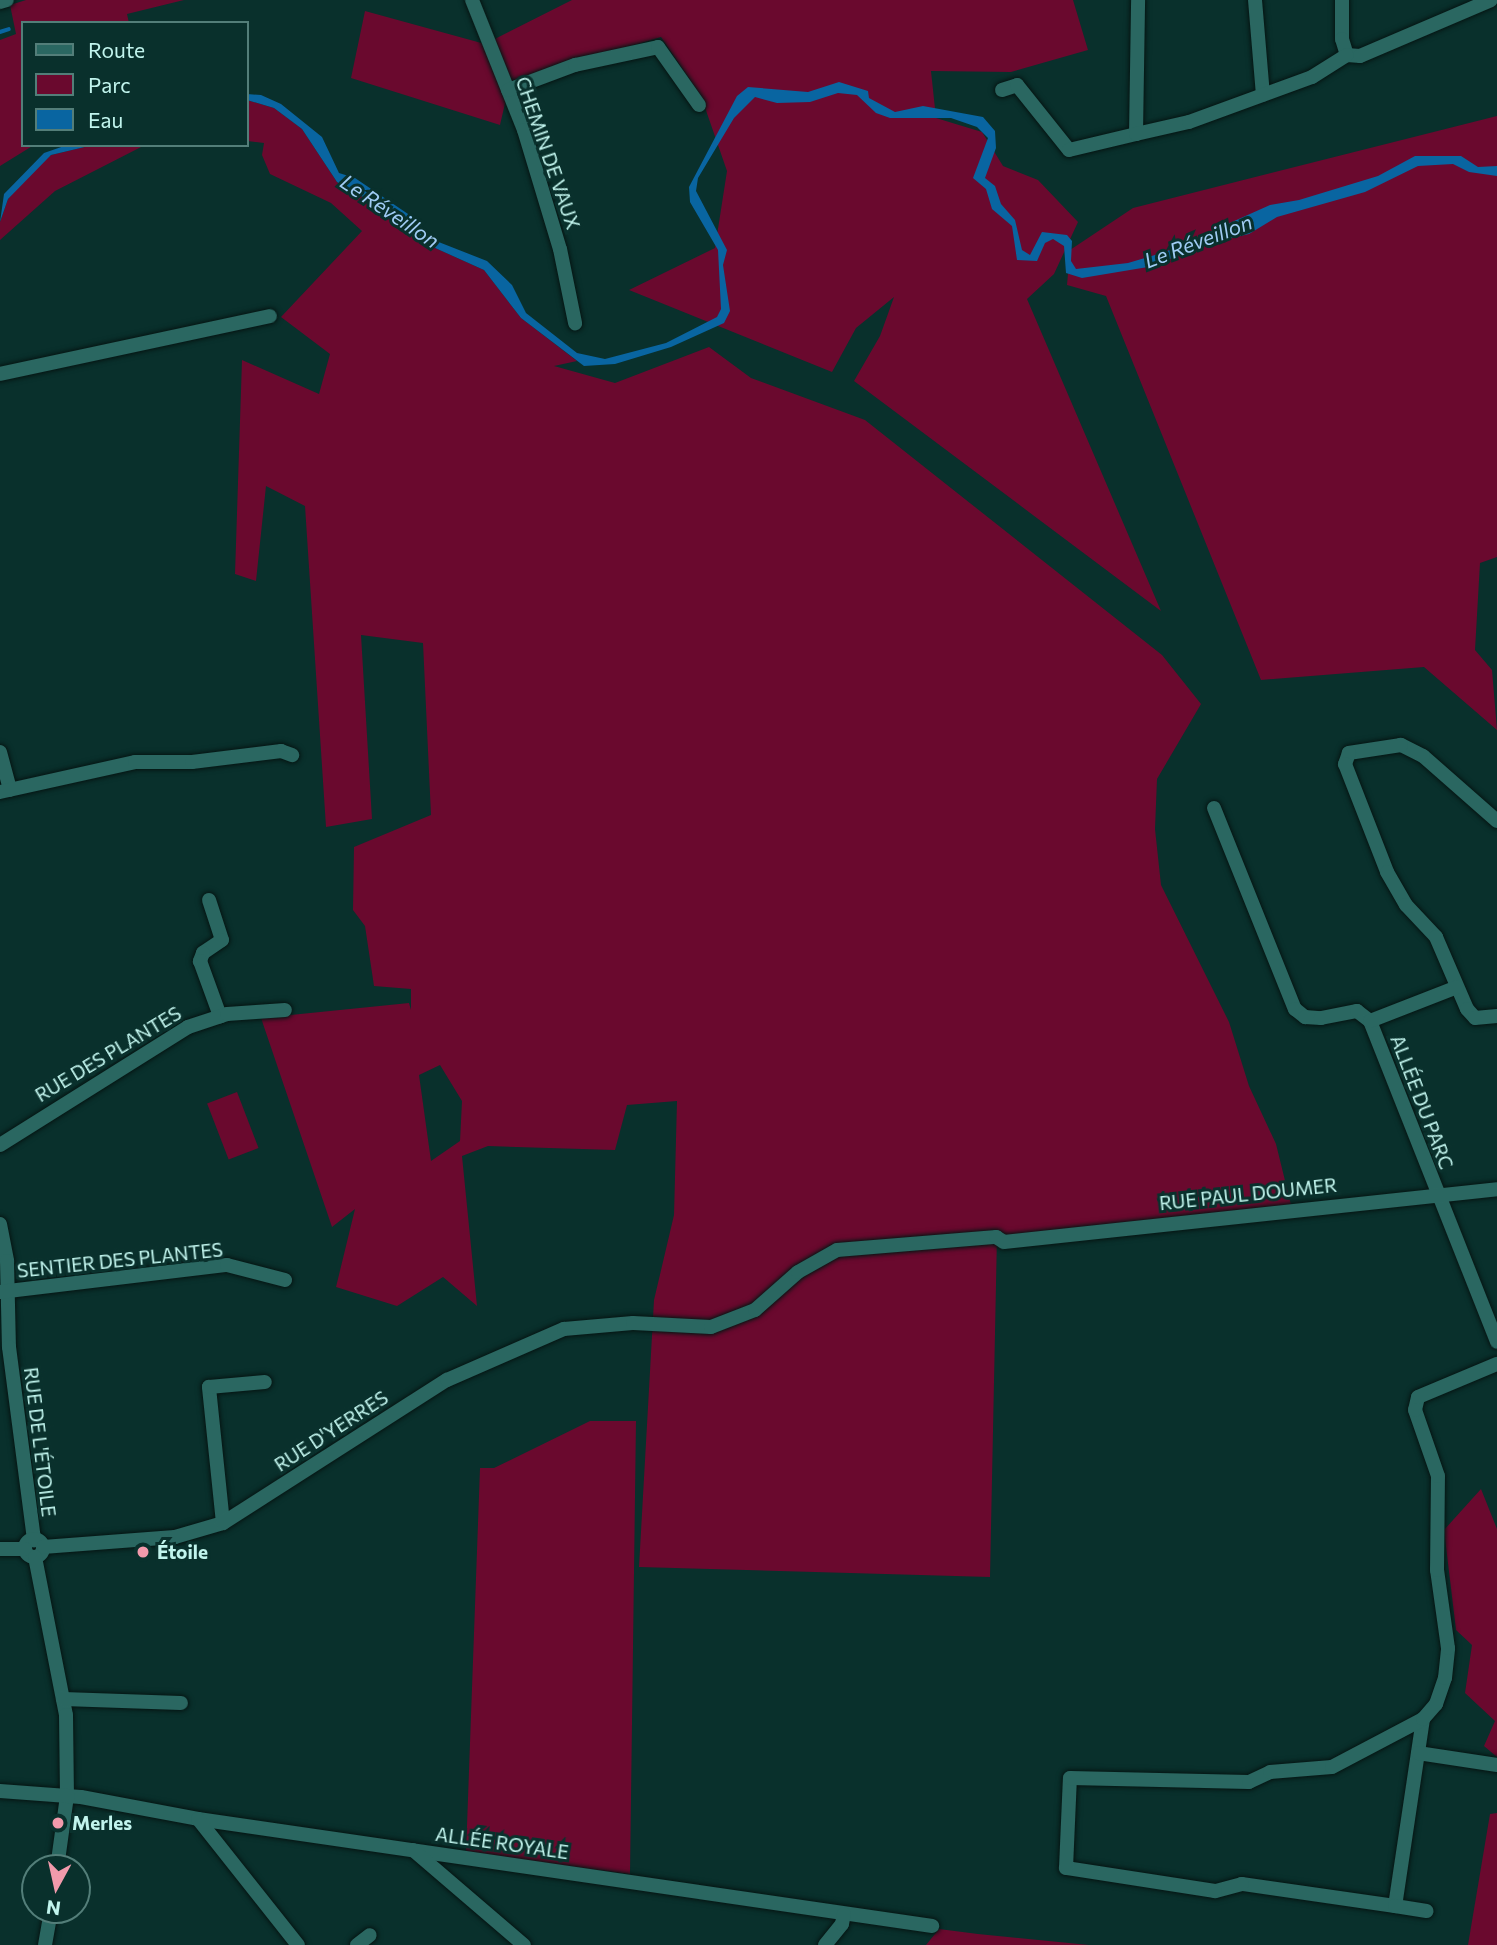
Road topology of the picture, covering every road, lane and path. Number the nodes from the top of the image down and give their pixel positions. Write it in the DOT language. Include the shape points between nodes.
graph roads {
  1 [pos="7,0"];
  2 [pos="472,0"];
  3 [pos="1138,0"];
  4 [pos="1255,0"];
  5 [pos="1342,0"];
  6 [pos="1491,0"];
  7 [pos="0,2"];
  8 [pos="1347,55"];
  9 [pos="508,90"];
  10 [pos="1002,90"];
  11 [pos="1263,95"];
  12 [pos="699,104"];
  13 [pos="1136,134"];
  14 [pos="270,316"];
  15 [pos="575,323"];
  16 [pos="0,374"];
  17 [pos="0,752"];
  18 [pos="292,755"];
  19 [pos="5,791"];
  20 [pos="1214,808"];
  21 [pos="1497,821"];
  22 [pos="209,900"];
  23 [pos="1457,987"];
  24 [pos="285,1010"];
  25 [pos="220,1016"];
  26 [pos="1497,1016"];
  27 [pos="1370,1021"];
  28 [pos="0,1145"];
  29 [pos="1497,1189"];
  30 [pos="1441,1195"];
  31 [pos="0,1224"];
  32 [pos="285,1280"];
  33 [pos="4,1292"];
  34 [pos="633,1323"];
  35 [pos="1497,1342"];
  36 [pos="4,1348"];
  37 [pos="1497,1364"];
  38 [pos="265,1382"];
  39 [pos="223,1523"];
  40 [pos="34,1548"];
  41 [pos="0,1549"];
  42 [pos="63,1699"];
  43 [pos="181,1703"];
  44 [pos="1423,1719"];
  45 [pos="1418,1753"];
  46 [pos="1497,1765"];
  47 [pos="0,1791"];
  48 [pos="67,1796"];
  49 [pos="198,1819"];
  50 [pos="413,1850"];
  51 [pos="59,1854"];
  52 [pos="1395,1906"];
  53 [pos="1427,1911"];
  54 [pos="844,1914"];
  55 [pos="49,1924"];
  56 [pos="932,1926"];
  57 [pos="370,1934"];
  58 [pos="45,1945"];
  59 [pos="298,1945"];
  60 [pos="357,1945"];
  61 [pos="524,1945"];
  62 [pos="825,1945"];
  1 -- 7 [label="street"];
  2 -- 9 [label="street, CHEMIN DE VAUX"];
  3 -- 13 [label="street"];
  4 -- 11 [label="street"];
  5 -- 8 [label="street" via="1342,39"];
  6 -- 8 [label="street" via="1360,56"];
  8 -- 11 [label="street" via="1312,77"];
  9 -- 12 [label="street" via="575,65 658,47"];
  9 -- 15 [label="street, CHEMIN DE VAUX" via="560,249"];
  10 -- 13 [label="street" via="1017,85 1069,150"];
  11 -- 13 [label="street" via="1189,122"];
  14 -- 16 [label="street"];
  17 -- 19 [label="street"];
  18 -- 19 [label="street" via="281,751 191,756 117,765"];
  20 -- 27 [label="street" via="1294,1009 1305,1017 1321,1018 1357,1011"];
  21 -- 23 [label="street" via="1423,756 1401,745 1349,753 1345,764 1387,872 1406,905 1436,937"];
  22 -- 25 [label="street" via="222,940 203,953 200,961"];
  23 -- 26 [label="street" via="1475,1018"];
  23 -- 27 [label="street"];
  24 -- 25 [label="street, RUE DES PLANTES"];
  25 -- 28 [label="street, RUE DES PLANTES" via="158,1042"];
  27 -- 30 [label="street, ALLÉE DU PARC" via="1435,1190"];
  29 -- 30 [label="street, RUE PAUL DOUMER"];
  30 -- 34 [label="street, RUE PAUL DOUMER" via="1004,1242 996,1237 837,1250 798,1272 755,1310 734,1319 711,1327"];
  30 -- 35 [label="street, ALLÉE DU PARC"];
  31 -- 33 [label="street, RUE DE L'ÉTOILE"];
  32 -- 33 [label="street, SENTIER DES PLANTES" via="227,1265"];
  33 -- 36 [label="street, RUE DE L'ÉTOILE"];
  34 -- 39 [label="street, RUE D'YERRES" via="564,1328 447,1380"];
  36 -- 40 [label="street, RUE DE L'ÉTOILE"];
  37 -- 44 [label="street" via="1418,1397 1415,1410 1438,1476 1437,1570 1448,1648 1446,1678 1436,1704"];
  38 -- 39 [label="street" via="209,1387"];
  39 -- 40 [label="street, RUE D'YERRES" via="176,1537"];
  40 -- 41 [label="street, RUE D'YERRES"];
  40 -- 42 [label="street, RUE DE L'ÉTOILE"];
  42 -- 43 [label="street"];
  42 -- 48 [label="street, RUE DE L'ÉTOILE"];
  44 -- 45 [label="street"];
  44 -- 52 [label="street" via="1332,1767 1270,1772 1249,1782 1070,1778 1066,1868 1216,1891 1242,1884"];
  45 -- 46 [label="street"];
  45 -- 52 [label="street"];
  47 -- 48 [label="street, ALLÉE ROYALE"];
  48 -- 49 [label="street, ALLÉE ROYALE"];
  48 -- 51 [label="street, RUE DE L'ÉTOILE"];
  49 -- 50 [label="street, ALLÉE ROYALE"];
  49 -- 59 [label="street"];
  50 -- 54 [label="street, ALLÉE ROYALE"];
  50 -- 61 [label="street"];
  52 -- 53 [label="street"];
  54 -- 56 [label="street, ALLÉE ROYALE"];
  54 -- 62 [label="street" via="842,1924"];
  55 -- 58 [label="street"];
  57 -- 60 [label="street"];
}
